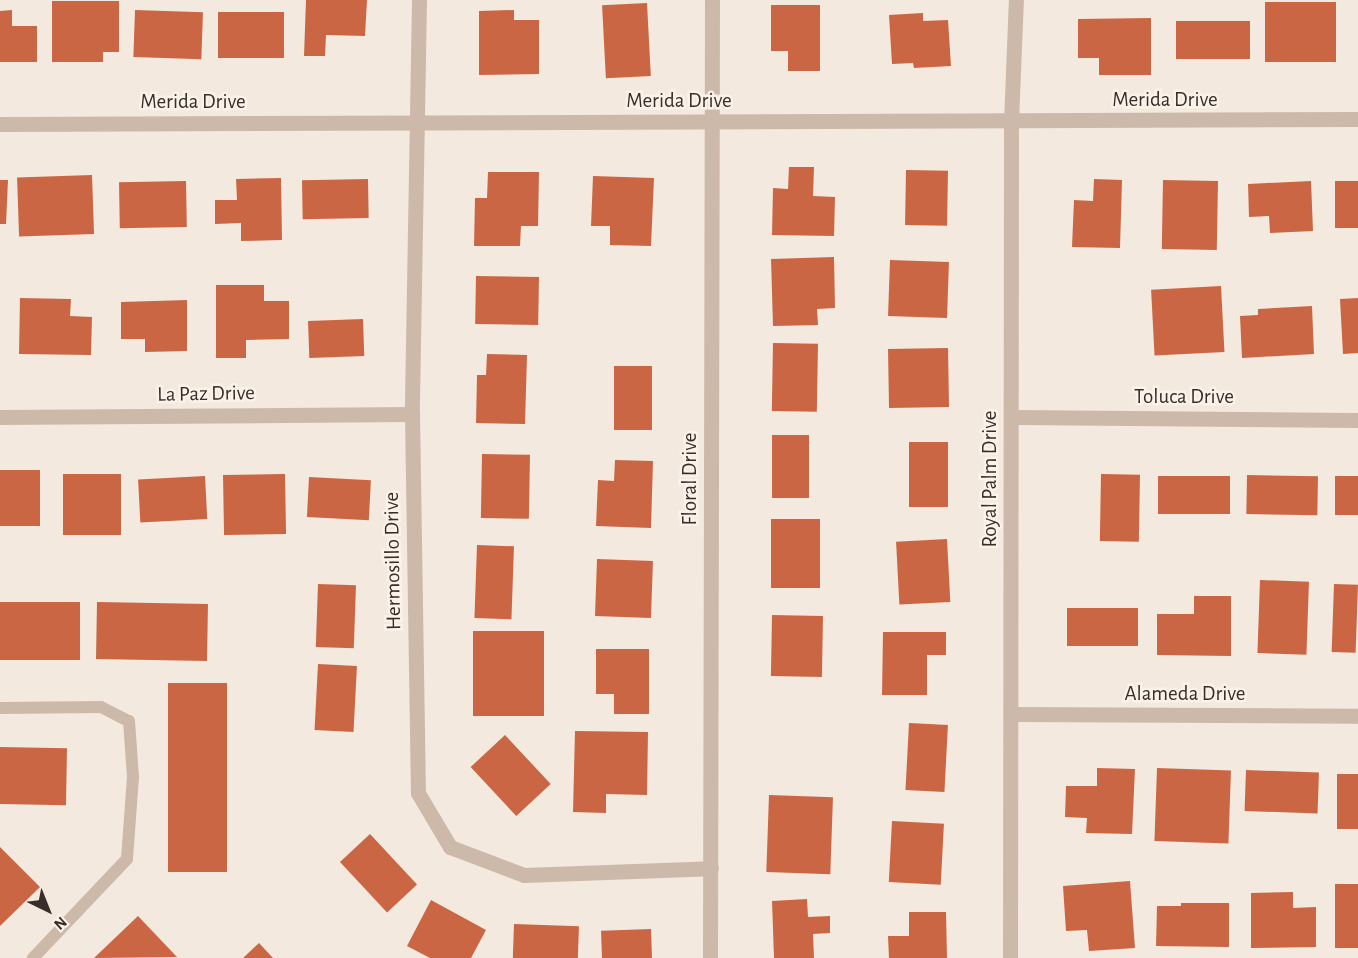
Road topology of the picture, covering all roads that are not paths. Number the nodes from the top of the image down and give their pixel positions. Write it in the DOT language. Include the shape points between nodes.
graph roads {
  1 [pos="419,0"];
  2 [pos="712,0"];
  3 [pos="1016,0"];
  4 [pos="1358,119"];
  5 [pos="418,122"];
  6 [pos="711,122"];
  7 [pos="1011,122"];
  8 [pos="0,124"];
  9 [pos="412,414"];
  10 [pos="0,417"];
  11 [pos="1011,417"];
  12 [pos="1358,420"];
  13 [pos="0,708"];
  14 [pos="1012,714"];
  15 [pos="1358,716"];
  16 [pos="711,868"];
  17 [pos="33,958"];
  18 [pos="710,958"];
  19 [pos="1010,958"];
  1 -- 5 [label="street, Hermosillo Drive"];
  2 -- 6 [label="street, Floral Drive"];
  3 -- 7 [label="street, Royal Palm Drive"];
  4 -- 7 [label="street, Merida Drive"];
  5 -- 6 [label="street, Merida Drive"];
  5 -- 8 [label="street, Merida Drive"];
  5 -- 9 [label="street, Hermosillo Drive"];
  6 -- 7 [label="street, Merida Drive"];
  6 -- 16 [label="street, Floral Drive"];
  7 -- 11 [label="street, Royal Palm Drive"];
  9 -- 10 [label="street, La Paz Drive"];
  9 -- 16 [label="street, Hermosillo Drive" via="418,793 450,847 488,864 525,874"];
  11 -- 12 [label="street, Toluca Drive"];
  11 -- 14 [label="street, Royal Palm Drive"];
  13 -- 17 [label="lane" via="100,707 129,721 133,777 127,860"];
  14 -- 15 [label="street, Alameda Drive"];
  14 -- 19 [label="street, Royal Palm Drive"];
  16 -- 18 [label="street, Floral Drive"];
}
